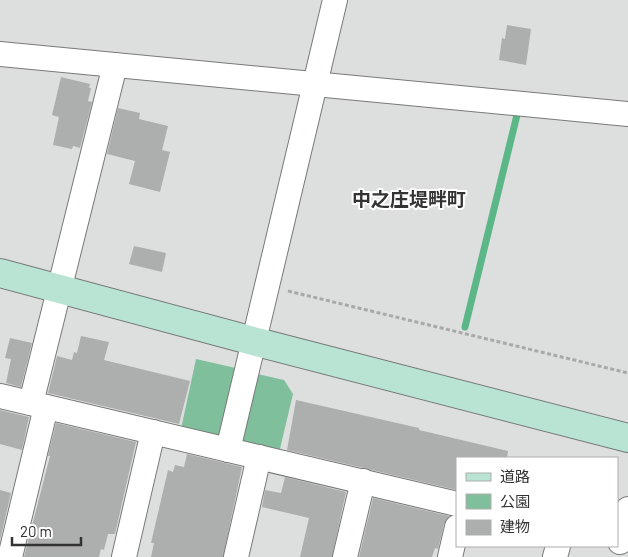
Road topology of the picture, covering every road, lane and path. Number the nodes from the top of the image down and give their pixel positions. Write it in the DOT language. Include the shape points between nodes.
graph roads {
  1 [pos="335,0"];
  2 [pos="0,54"];
  3 [pos="115,65"];
  4 [pos="315,84"];
  5 [pos="628,114"];
  6 [pos="0,273"];
  7 [pos="266,286"];
  8 [pos="60,289"];
  9 [pos="253,341"];
  10 [pos="628,373"];
  11 [pos="0,396"];
  12 [pos="38,405"];
  13 [pos="153,432"];
  14 [pos="628,438"];
  15 [pos="228,450"];
  16 [pos="259,457"];
  17 [pos="363,481"];
  18 [pos="456,504"];
  19 [pos="628,509"];
  20 [pos="456,531"];
  21 [pos="622,542"];
  22 [pos="10,557"];
  23 [pos="124,557"];
  24 [pos="236,557"];
  25 [pos="345,557"];
  26 [pos="450,557"];
  1 -- 4 [label="street"];
  2 -- 3 [label="street"];
  3 -- 4 [label="street"];
  3 -- 8 [label="street"];
  4 -- 5 [label="street"];
  4 -- 7 [label="street"];
  6 -- 8 [label="street"];
  7 -- 9 [label="street"];
  7 -- 10 [label="path"];
  8 -- 9 [label="street"];
  8 -- 12 [label="street"];
  9 -- 14 [label="street"];
  9 -- 15 [label="street"];
  11 -- 12 [label="street"];
  12 -- 13 [label="street"];
  12 -- 22 [label="street"];
  13 -- 15 [label="street"];
  13 -- 23 [label="street"];
  15 -- 16 [label="street"];
  16 -- 17 [label="street"];
  16 -- 24 [label="street"];
  17 -- 18 [label="street"];
  17 -- 25 [label="street"];
  19 -- 21 [label="street"];
  20 -- 26 [label="street"];
}
